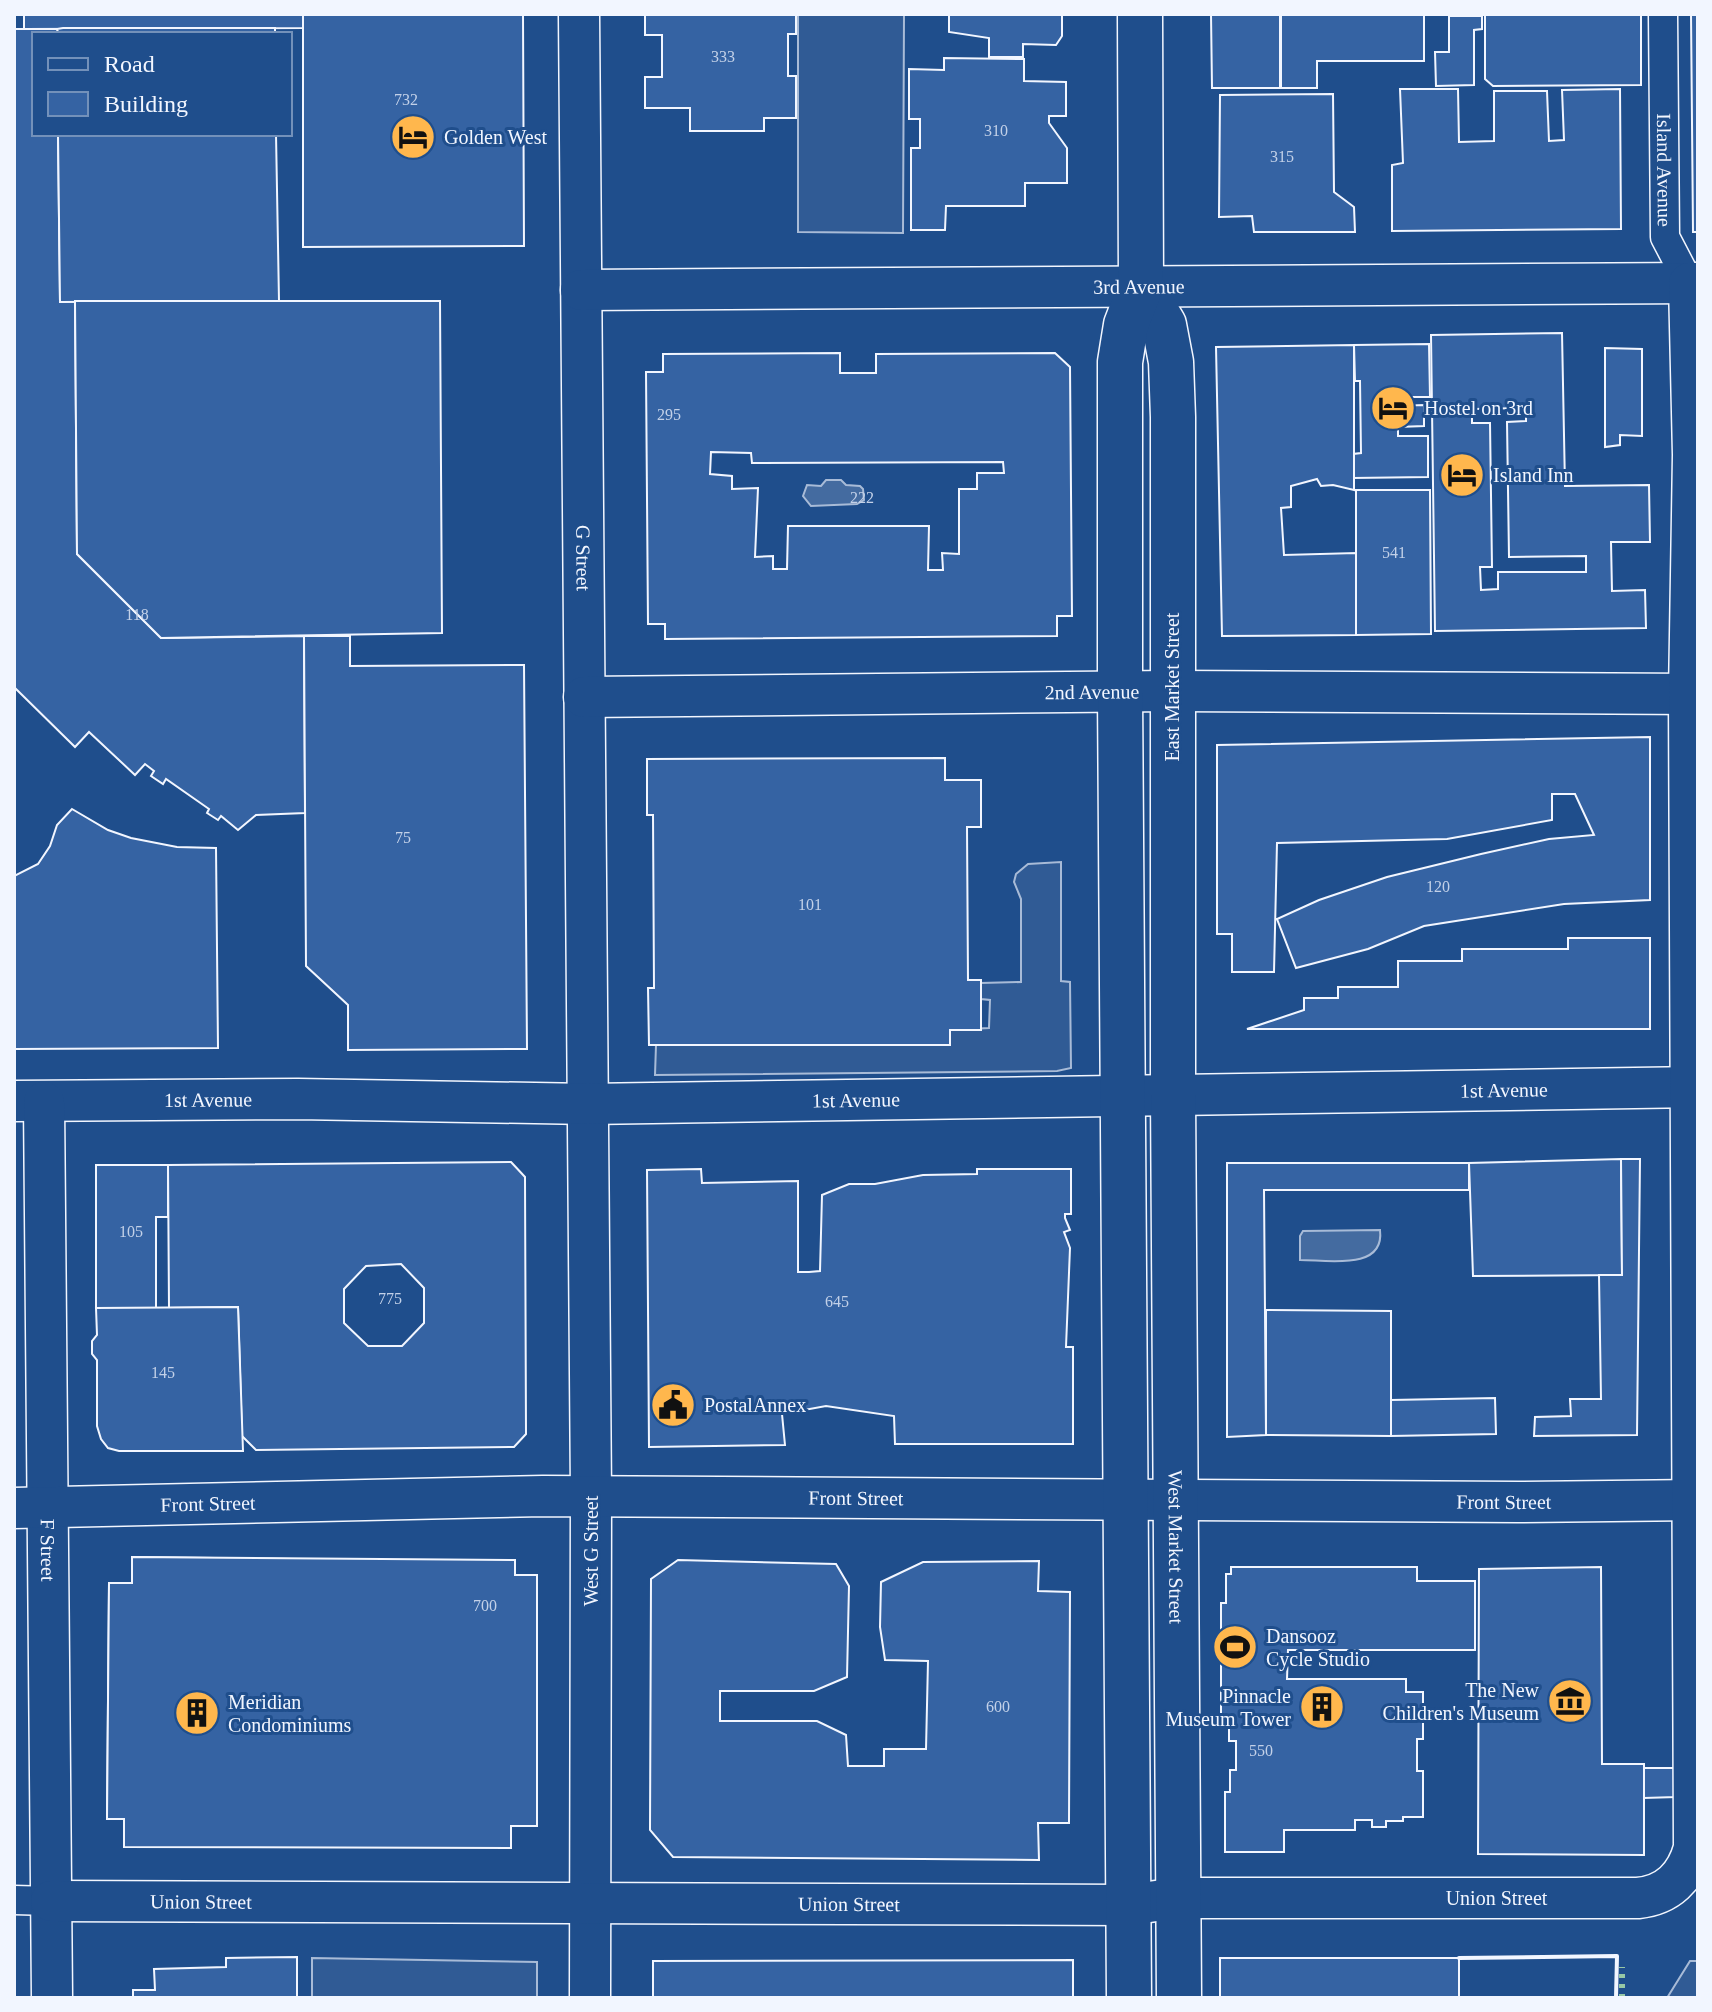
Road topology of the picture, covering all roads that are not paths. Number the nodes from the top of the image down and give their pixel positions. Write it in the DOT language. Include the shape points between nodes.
graph roads {
  1 [pos="579,14"];
  2 [pos="1140,14"];
  3 [pos="1663,14"];
  4 [pos="1694,283"];
  5 [pos="1141,286"];
  6 [pos="581,290"];
  7 [pos="1172,691"];
  8 [pos="1120,692"];
  9 [pos="1693,694"];
  10 [pos="584,697"];
  11 [pos="1121,879"];
  12 [pos="1173,963"];
  13 [pos="1695,1087"];
  14 [pos="1123,1094"];
  15 [pos="1173,1094"];
  16 [pos="29,1102"];
  17 [pos="588,1104"];
  18 [pos="591,1496"];
  19 [pos="1125,1497"];
  20 [pos="1176,1498"];
  21 [pos="1696,1500"];
  22 [pos="31,1508"];
  23 [pos="1677,1880"];
  24 [pos="1177,1898"];
  25 [pos="33,1900"];
  26 [pos="590,1902"];
  27 [pos="1128,1905"];
  28 [pos="52,1998"];
  29 [pos="590,1998"];
  30 [pos="1129,1998"];
  31 [pos="1179,1998"];
  1 -- 6 [label="street, G Street"];
  2 -- 5 [label="main road"];
  3 -- 4 [label="street, Island Avenue" via="1665,237"];
  4 -- 5 [label="street, 3rd Avenue"];
  4 -- 9 [label="street, Island Avenue"];
  5 -- 6 [label="street, 3rd Avenue"];
  5 -- 7 [label="main road, East Market Street" via="1164,325 1171,362"];
  5 -- 8 [label="main road" via="1126,325 1120,362"];
  6 -- 10 [label="street, G Street"];
  7 -- 8 [label="street, 2nd Avenue"];
  7 -- 9 [label="street, 2nd Avenue"];
  7 -- 12 [label="main road, East Market Street"];
  8 -- 10 [label="street, 2nd Avenue"];
  8 -- 11 [label="main road"];
  9 -- 13 [label="street, Island Avenue"];
  10 -- 17 [label="street, G Street"];
  11 -- 12 [label="main road" via="1140,889 1150,947"];
  11 -- 14 [label="main road"];
  12 -- 15 [label="main road, East Market Street"];
  13 -- 15 [label="street, 1st Avenue"];
  13 -- 21 [label="street, Island Avenue"];
  14 -- 15 [label="street, 1st Avenue"];
  14 -- 17 [label="street, 1st Avenue"];
  14 -- 19 [label="main road"];
  15 -- 20 [label="main road, West Market Street"];
  16 -- 17 [label="street, 1st Avenue"];
  16 -- 22 [label="street, F Street"];
  17 -- 18 [label="street, West G Street"];
  18 -- 19 [label="street, Front Street"];
  18 -- 22 [label="street, Front Street"];
  18 -- 26 [label="street, West G Street"];
  19 -- 20 [label="street, Front Street"];
  19 -- 27 [label="main road"];
  20 -- 21 [label="street, Front Street"];
  20 -- 24 [label="main road, West Market Street"];
  21 -- 23 [label="street, Island Avenue" via="1694,1848"];
  22 -- 25 [label="street, F Street"];
  23 -- 24 [label="street, Union Street" via="1668,1890 1638,1898"];
  24 -- 27 [label="street, Union Street"];
  24 -- 31 [label="main road, West Market Street"];
  25 -- 26 [label="street, Union Street"];
  25 -- 28 [label="street, F Street"];
  26 -- 27 [label="street, Union Street"];
  26 -- 29 [label="street, West G Street"];
  27 -- 30 [label="main road"];
}
